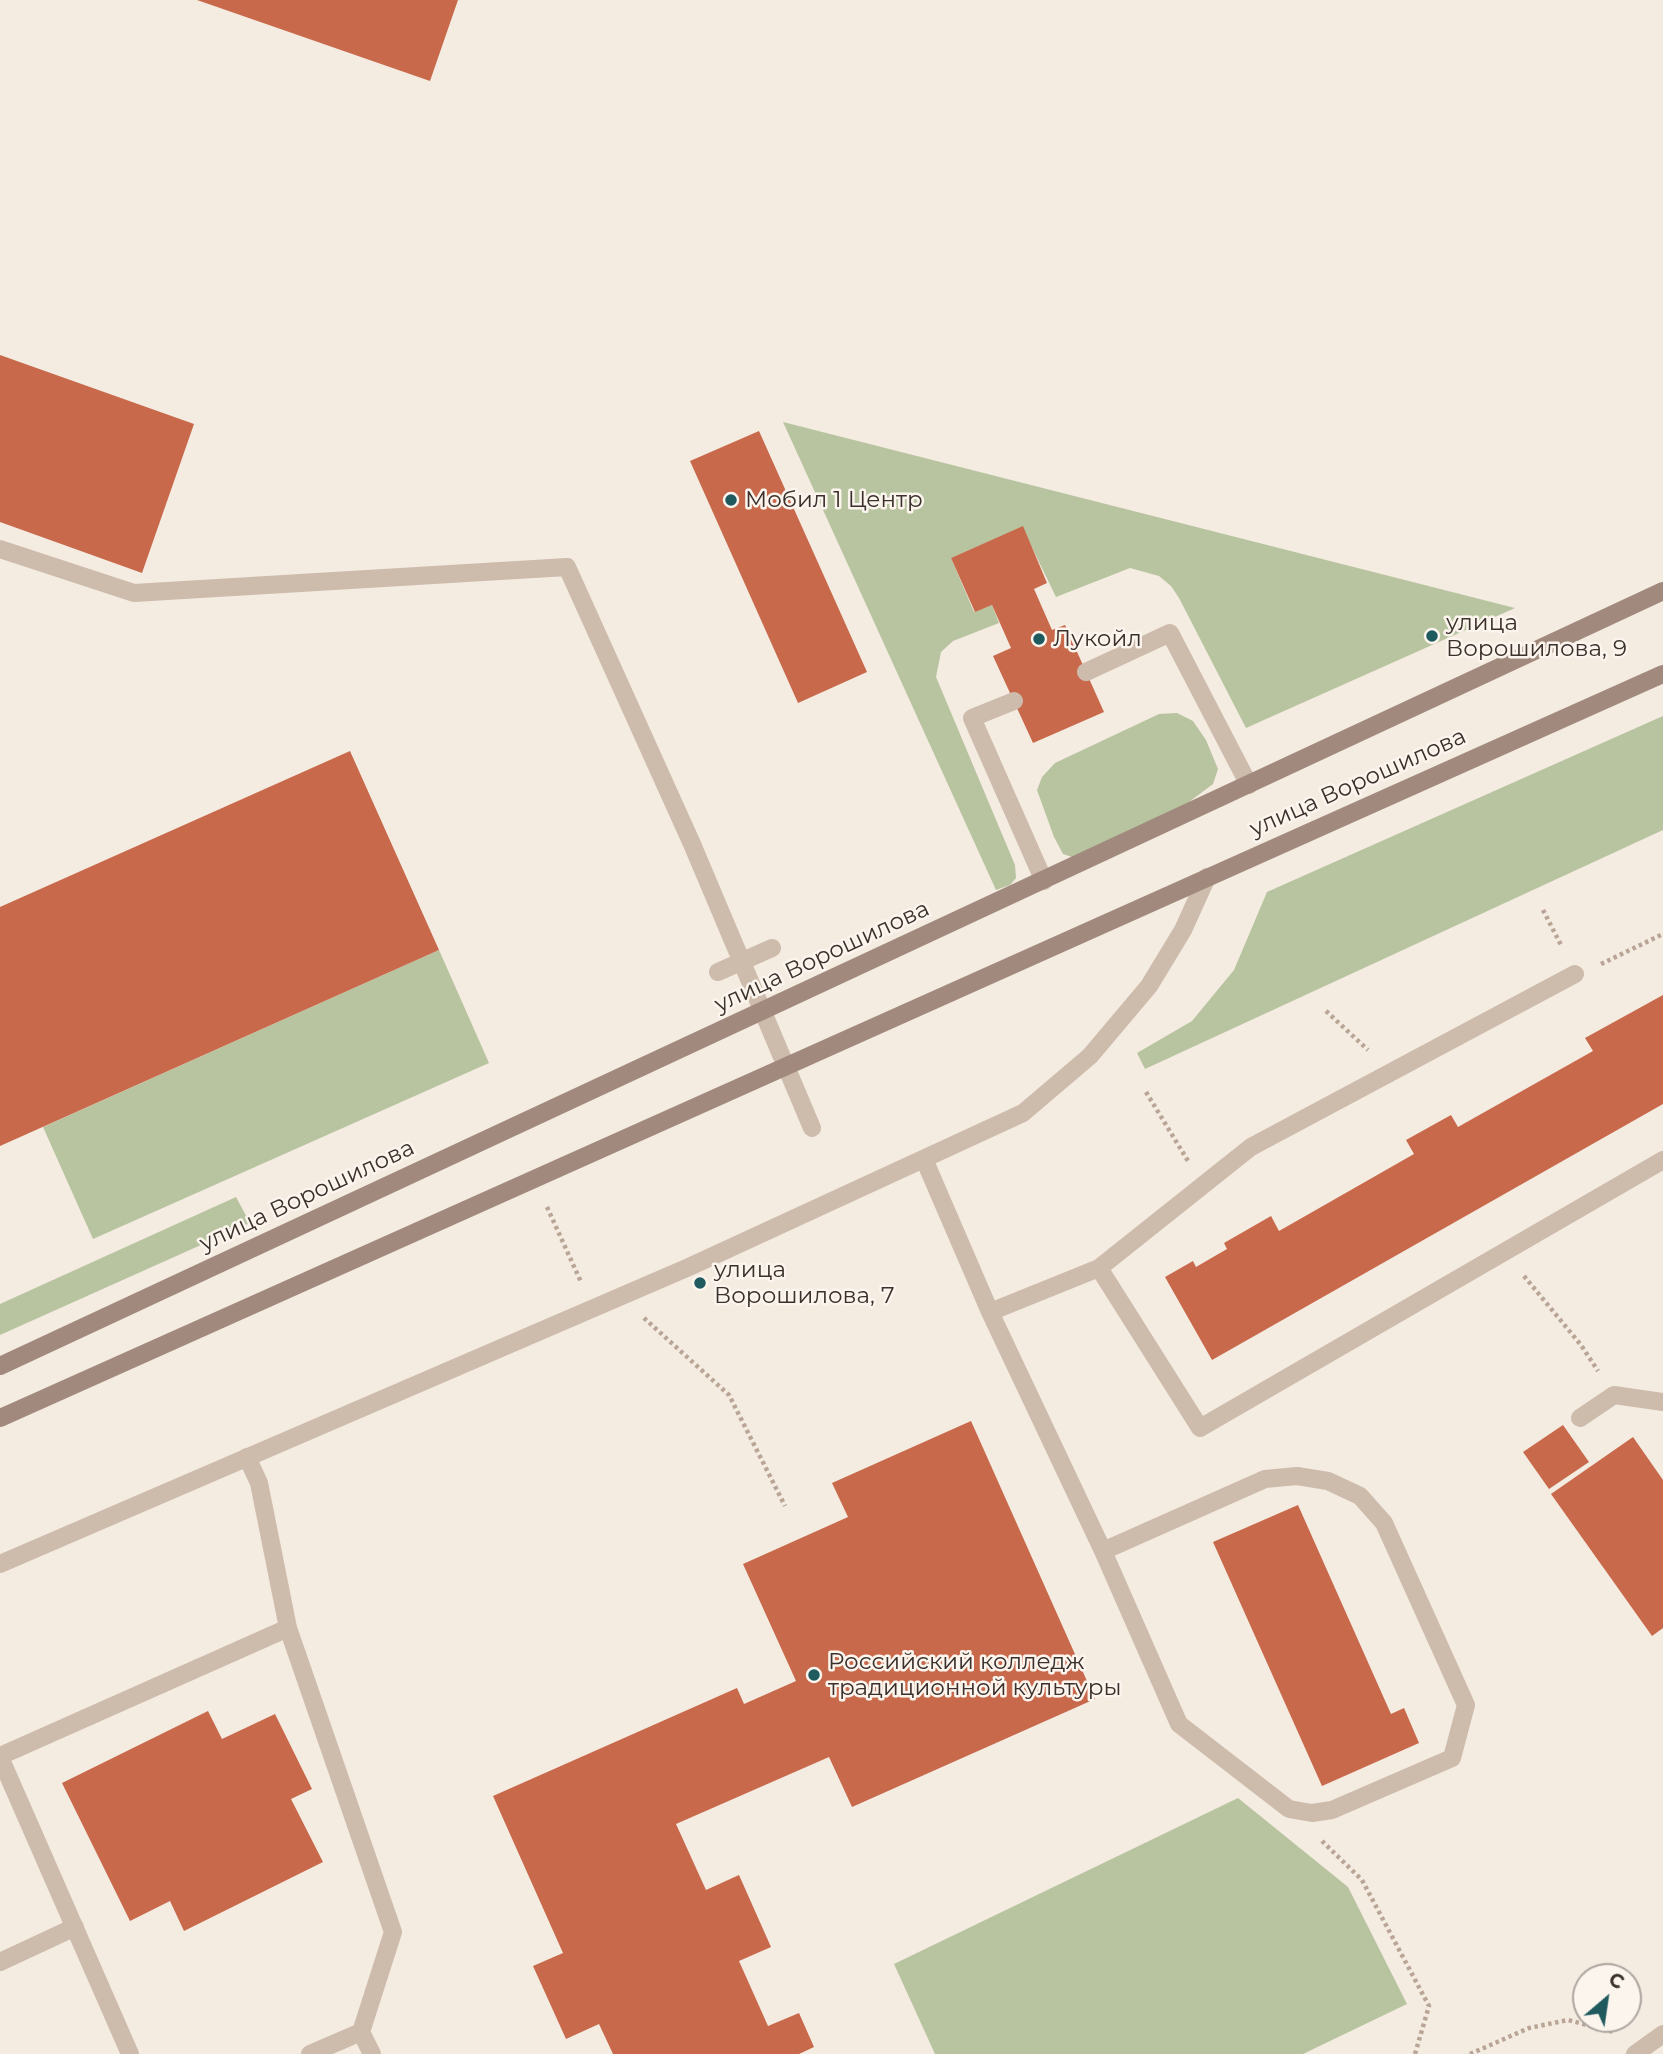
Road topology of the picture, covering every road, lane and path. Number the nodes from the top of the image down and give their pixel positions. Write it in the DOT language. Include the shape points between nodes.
graph roads {
  1 [pos="0,549"];
  2 [pos="1663,591"];
  3 [pos="1086,671"];
  4 [pos="1663,674"];
  5 [pos="1014,701"];
  6 [pos="1249,785"];
  7 [pos="1207,877"];
  8 [pos="1044,881"];
  9 [pos="1543,910"];
  10 [pos="1663,933"];
  11 [pos="772,948"];
  12 [pos="741,962"];
  13 [pos="718,972"];
  14 [pos="1575,974"];
  15 [pos="1326,1011"];
  16 [pos="762,1012"];
  17 [pos="785,1067"];
  18 [pos="1392,1072"];
  19 [pos="1146,1092"];
  20 [pos="812,1128"];
  21 [pos="924,1159"];
  22 [pos="1663,1160"];
  23 [pos="1203,1185"];
  24 [pos="543,1196"];
  25 [pos="1505,1252"];
  26 [pos="1099,1268"];
  27 [pos="582,1285"];
  28 [pos="990,1312"];
  29 [pos="640,1315"];
  30 [pos="0,1366"];
  31 [pos="1614,1395"];
  32 [pos="1663,1402"];
  33 [pos="0,1418"];
  34 [pos="1580,1419"];
  35 [pos="247,1457"];
  36 [pos="785,1506"];
  37 [pos="1103,1551"];
  38 [pos="0,1564"];
  39 [pos="288,1628"];
  40 [pos="0,1756"];
  41 [pos="1289,1809"];
  42 [pos="75,1927"];
  43 [pos="0,1962"];
  44 [pos="361,2032"];
  45 [pos="1663,2034"];
  46 [pos="1640,2050"];
  47 [pos="130,2054"];
  48 [pos="310,2054"];
  49 [pos="372,2054"];
  50 [pos="1415,2054"];
  51 [pos="1470,2054"];
  1 -- 12 [label="street" via="134,593 567,567"];
  2 -- 6 [label="street, улица Ворошилова"];
  3 -- 6 [label="street" via="1170,633"];
  4 -- 7 [label="street, улица Ворошилова"];
  5 -- 8 [label="street" via="972,718"];
  6 -- 8 [label="street, улица Ворошилова"];
  7 -- 17 [label="street, улица Ворошилова"];
  7 -- 21 [label="street" via="1184,930 1149,985 1090,1056 1023,1113"];
  8 -- 16 [label="street, улица Ворошилова"];
  9 -- 14 [label="path"];
  10 -- 14 [label="path"];
  11 -- 12 [label="street"];
  12 -- 13 [label="street"];
  12 -- 16 [label="street"];
  14 -- 18 [label="street"];
  15 -- 18 [label="path"];
  16 -- 17 [label="street"];
  16 -- 30 [label="street, улица Ворошилова"];
  17 -- 20 [label="street"];
  17 -- 33 [label="street, улица Ворошилова"];
  18 -- 23 [label="street" via="1251,1147"];
  19 -- 23 [label="path"];
  21 -- 28 [label="street"];
  21 -- 35 [label="street"];
  22 -- 25 [label="street"];
  23 -- 26 [label="street"];
  24 -- 27 [label="path"];
  25 -- 26 [label="street" via="1200,1428"];
  25 -- 31 [label="path" via="1581,1345"];
  26 -- 28 [label="street"];
  28 -- 37 [label="street"];
  29 -- 36 [label="path" via="729,1395"];
  31 -- 32 [label="street"];
  31 -- 34 [label="street"];
  35 -- 38 [label="street"];
  35 -- 39 [label="street" via="259,1483"];
  37 -- 41 [label="street" via="1179,1724"];
  37 -- 41 [label="street" via="1265,1479 1297,1476 1328,1481 1360,1496 1384,1523 1466,1705 1452,1758 1332,1810"];
  39 -- 40 [label="street"];
  39 -- 44 [label="street" via="393,1932"];
  40 -- 42 [label="street"];
  41 -- 50 [label="path" via="1362,1880 1429,2006"];
  42 -- 43 [label="street"];
  42 -- 47 [label="street"];
  44 -- 48 [label="street"];
  44 -- 49 [label="street"];
  45 -- 46 [label="street"];
  46 -- 51 [label="path" via="1608,2029 1568,2020 1529,2028"];
}
